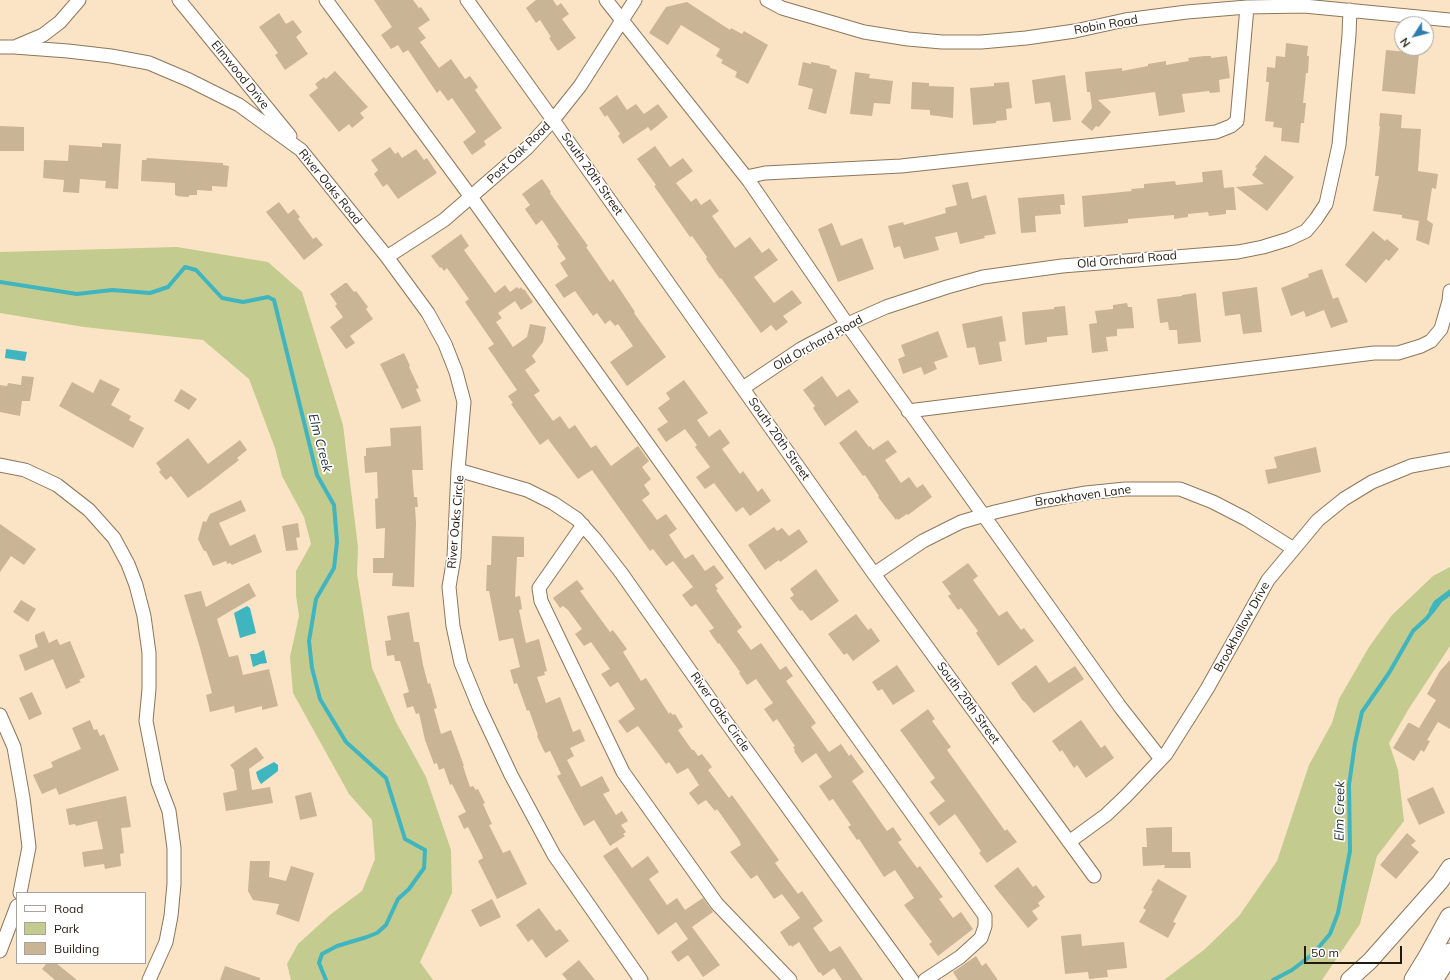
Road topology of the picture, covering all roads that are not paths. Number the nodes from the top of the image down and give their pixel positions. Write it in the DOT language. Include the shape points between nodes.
graph roads {
  1 [pos="79,0"];
  2 [pos="179,0"];
  3 [pos="326,0"];
  4 [pos="467,0"];
  5 [pos="606,0"];
  6 [pos="635,0"];
  7 [pos="767,0"];
  8 [pos="1247,7"];
  9 [pos="1350,10"];
  10 [pos="622,20"];
  11 [pos="1450,20"];
  12 [pos="0,47"];
  13 [pos="14,47"];
  14 [pos="553,120"];
  15 [pos="301,150"];
  16 [pos="746,177"];
  17 [pos="471,197"];
  18 [pos="387,257"];
  19 [pos="1450,291"];
  20 [pos="847,324"];
  21 [pos="743,388"];
  22 [pos="908,411"];
  23 [pos="1450,459"];
  24 [pos="0,465"];
  25 [pos="458,470"];
  26 [pos="983,515"];
  27 [pos="582,525"];
  28 [pos="1294,549"];
  29 [pos="874,574"];
  30 [pos="0,715"];
  31 [pos="1161,759"];
  32 [pos="1069,842"];
  33 [pos="1450,867"];
  34 [pos="1094,876"];
  35 [pos="20,892"];
  36 [pos="16,909"];
  37 [pos="1450,917"];
  38 [pos="0,951"];
  39 [pos="1450,953"];
  40 [pos="149,980"];
  41 [pos="641,980"];
  42 [pos="790,980"];
  43 [pos="912,980"];
  44 [pos="925,980"];
  45 [pos="1349,980"];
  46 [pos="1414,980"];
  47 [pos="1433,980"];
  1 -- 13 [label="street" via="60,22 49,30"];
  2 -- 15 [label="street, Elmwood Drive"];
  3 -- 17 [label="street"];
  4 -- 14 [label="street, South 20th Street"];
  5 -- 10 [label="street"];
  6 -- 10 [label="street, Post Oak Road"];
  7 -- 8 [label="street, Robin Road" via="782,8 864,32 942,42 1026,38 1125,20"];
  8 -- 9 [label="street, Robin Road" via="1304,6"];
  8 -- 16 [label="street" via="1237,121 1216,132 901,166 765,173"];
  9 -- 11 [label="street, Robin Road"];
  9 -- 20 [label="street, Old Orchard Road" via="1339,145 1326,204 1306,231 1263,248 1238,252 1062,266 983,277 886,307"];
  10 -- 14 [label="street, Post Oak Road" via="580,86"];
  10 -- 16 [label="street"];
  12 -- 13 [label="street, River Oaks Road"];
  13 -- 15 [label="street, River Oaks Road" via="111,56 149,63 239,105"];
  14 -- 17 [label="street, Post Oak Road" via="527,148"];
  14 -- 21 [label="street, South 20th Street"];
  15 -- 18 [label="street, River Oaks Road"];
  16 -- 20 [label="street"];
  17 -- 18 [label="street, Post Oak Road" via="444,220"];
  17 -- 44 [label="street" via="985,916 981,938 960,957"];
  18 -- 25 [label="street, River Oaks Road" via="428,313 445,344 456,372 464,402"];
  19 -- 22 [label="street" via="1441,329 1431,341 1398,353 1366,354"];
  20 -- 21 [label="street, Old Orchard Road" via="801,349"];
  20 -- 22 [label="street"];
  21 -- 29 [label="street, South 20th Street"];
  22 -- 26 [label="street"];
  23 -- 28 [label="street, Brookhollow Drive" via="1411,466 1372,482 1344,499 1318,520"];
  24 -- 40 [label="street" via="25,470 57,485 90,510 114,538 136,585 144,616 149,653 146,721 158,782 169,811 174,848 174,884 166,942"];
  25 -- 27 [label="street, River Oaks Circle" via="527,490 553,503"];
  25 -- 41 [label="street, River Oaks Circle" via="454,557 449,587 453,626 461,663 478,707 554,855"];
  26 -- 28 [label="street, Brookhaven Lane" via="1086,493 1125,489 1180,489 1246,519"];
  26 -- 29 [label="street, Brookhaven Lane" via="961,522 923,541"];
  26 -- 31 [label="street" via="1121,708"];
  27 -- 42 [label="street" via="539,588 541,601 623,772 717,904"];
  27 -- 43 [label="street, River Oaks Circle" via="622,574"];
  28 -- 31 [label="street, Brookhollow Drive" via="1268,580 1207,689"];
  29 -- 32 [label="street, South 20th Street"];
  30 -- 35 [label="street" via="14,747 24,798 28,847"];
  31 -- 32 [label="street, Brookhollow Drive" via="1106,815"];
  32 -- 34 [label="street, South 20th Street"];
  33 -- 45 [label="main road" via="1440,882 1370,961"];
  36 -- 38 [label="street"];
  37 -- 46 [label="highway"];
  39 -- 47 [label="highway"];
}
